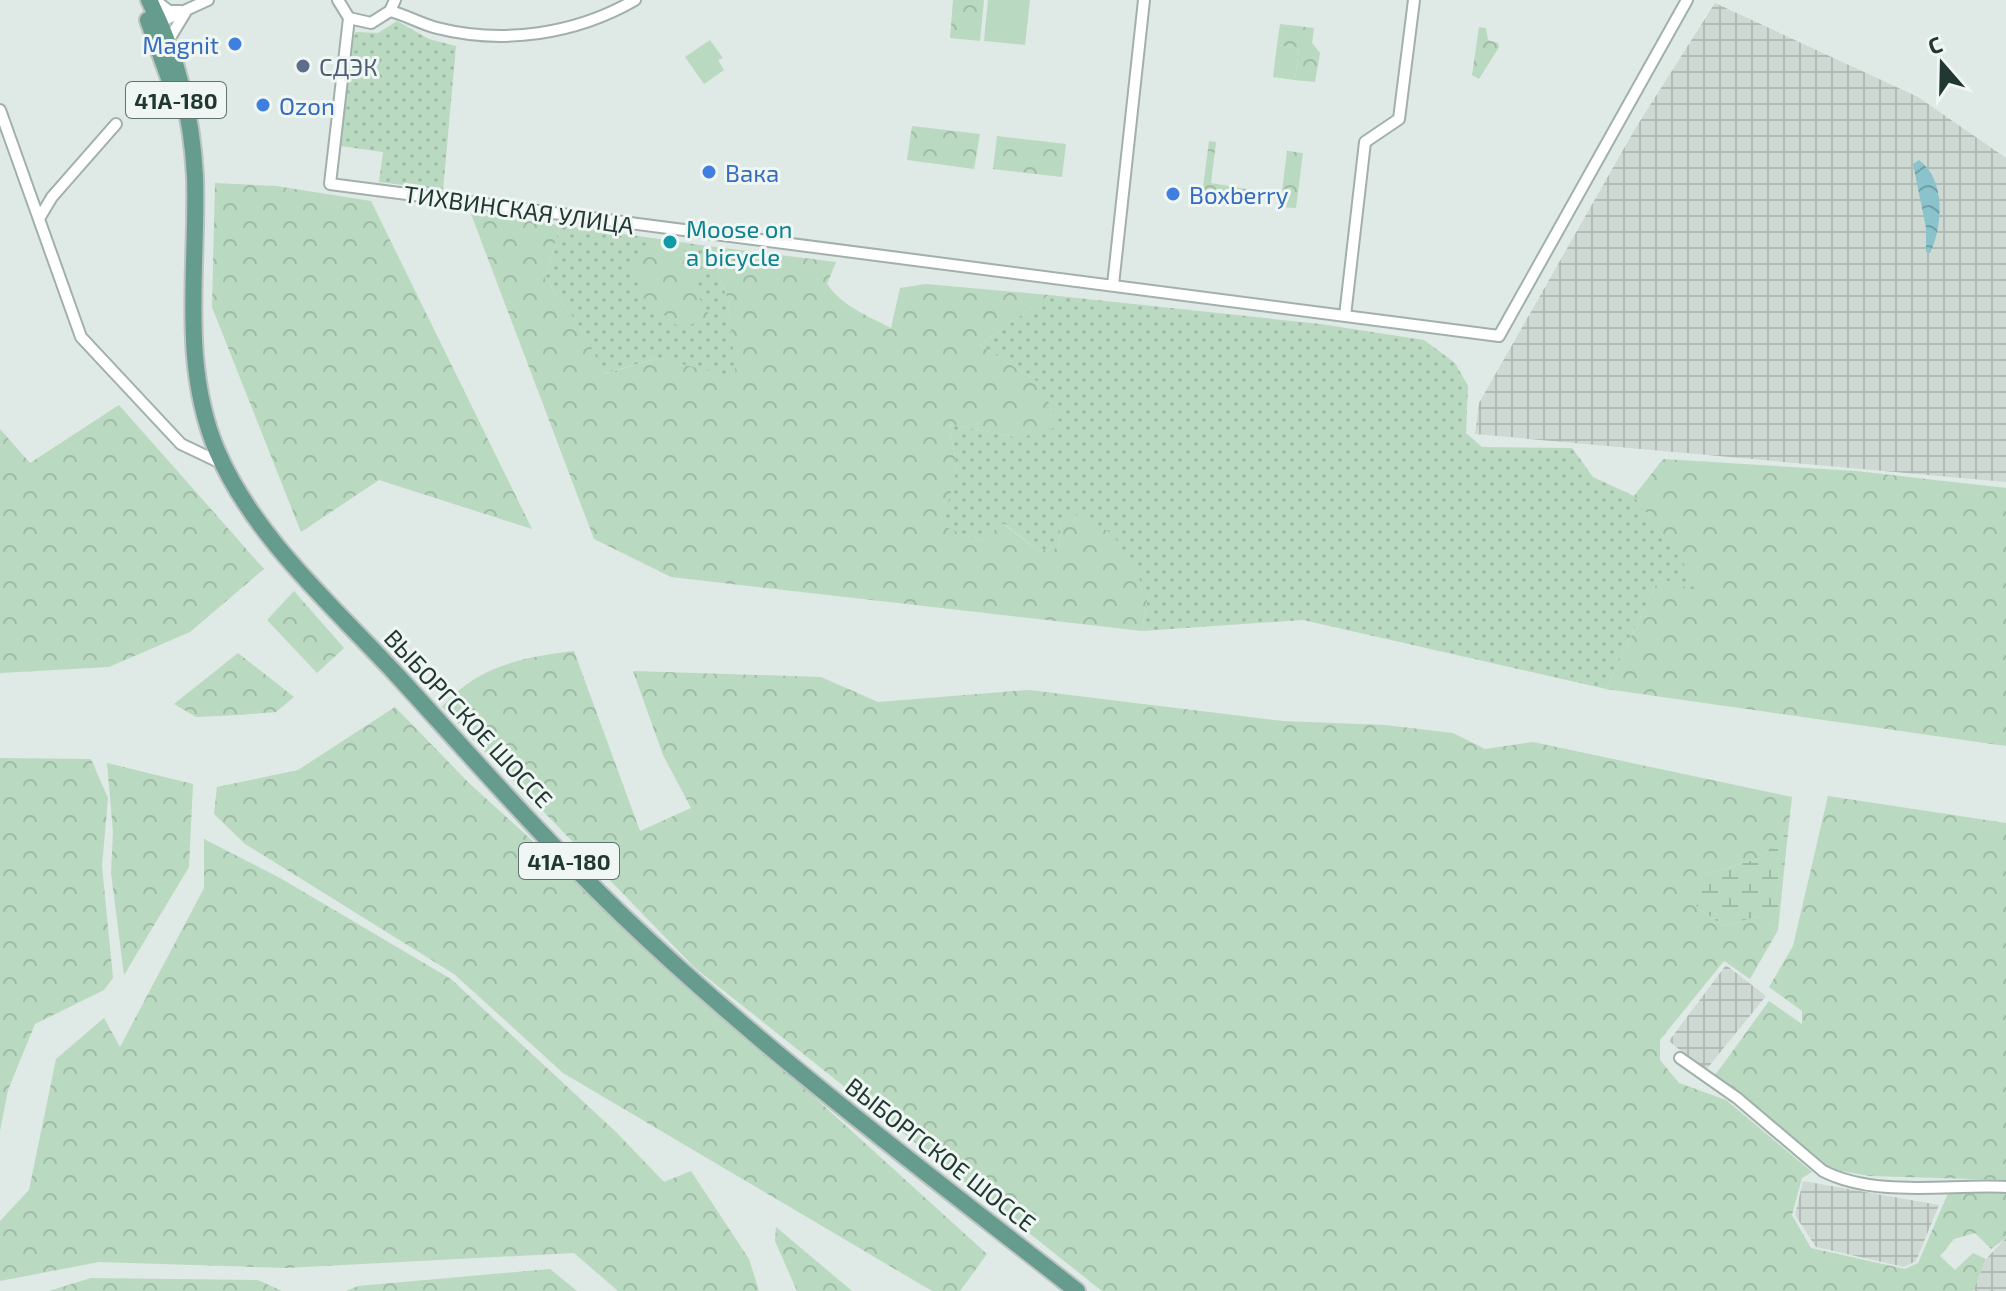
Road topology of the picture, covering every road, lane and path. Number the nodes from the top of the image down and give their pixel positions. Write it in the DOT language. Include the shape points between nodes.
graph roads {
  1 [pos="139,0"];
  2 [pos="149,0"];
  3 [pos="155,0"];
  4 [pos="208,0"];
  5 [pos="338,0"];
  6 [pos="635,0"];
  7 [pos="1144,0"];
  8 [pos="1414,0"];
  9 [pos="1687,0"];
  10 [pos="392,6"];
  11 [pos="186,11"];
  12 [pos="349,18"];
  13 [pos="155,24"];
  14 [pos="168,41"];
  15 [pos="0,110"];
  16 [pos="116,124"];
  17 [pos="195,175"];
  18 [pos="40,217"];
  19 [pos="1113,285"];
  20 [pos="1345,316"];
  21 [pos="223,464"];
  22 [pos="1680,1058"];
  23 [pos="2006,1187"];
  24 [pos="1077,1291"];
  1 -- 13 [label="main road, ВЫБОРГСКОЕ ШОССЕ / 41А-180"];
  2 -- 13 [label="main road, ВЫБОРГСКОЕ ШОССЕ / 41А-180"];
  3 -- 11 [label="street" via="169,11"];
  4 -- 11 [label="street"];
  5 -- 12 [label="street"];
  6 -- 10 [label="street" via="595,20 546,33 492,36 437,28"];
  7 -- 19 [label="street"];
  8 -- 20 [label="street" via="1399,119 1365,142"];
  9 -- 20 [label="street, ТИХВИНСКАЯ УЛИЦА" via="1499,336"];
  10 -- 12 [label="street" via="371,23"];
  11 -- 13 [label="street"];
  11 -- 14 [label="street"];
  12 -- 19 [label="street, ТИХВИНСКАЯ УЛИЦА" via="330,184"];
  13 -- 14 [label="main road, ВЫБОРГСКОЕ ШОССЕ / 41А-180"];
  13 -- 17 [label="main road, ВЫБОРГСКОЕ ШОССЕ / 41А-180"];
  14 -- 17 [label="main road, ВЫБОРГСКОЕ ШОССЕ / 41А-180" via="191,127"];
  15 -- 18 [label="street"];
  16 -- 18 [label="street"];
  17 -- 21 [label="main road, ВЫБОРГСКОЕ ШОССЕ / 41А-180" via="195,364 207,425"];
  18 -- 21 [label="street" via="81,337 181,444"];
  19 -- 20 [label="street, ТИХВИНСКАЯ УЛИЦА"];
  21 -- 24 [label="main road, ВЫБОРГСКОЕ ШОССЕ / 41А-180" via="241,496 301,571 623,916 802,1076"];
  22 -- 23 [label="street" via="1837,1178 1864,1184"];
}
